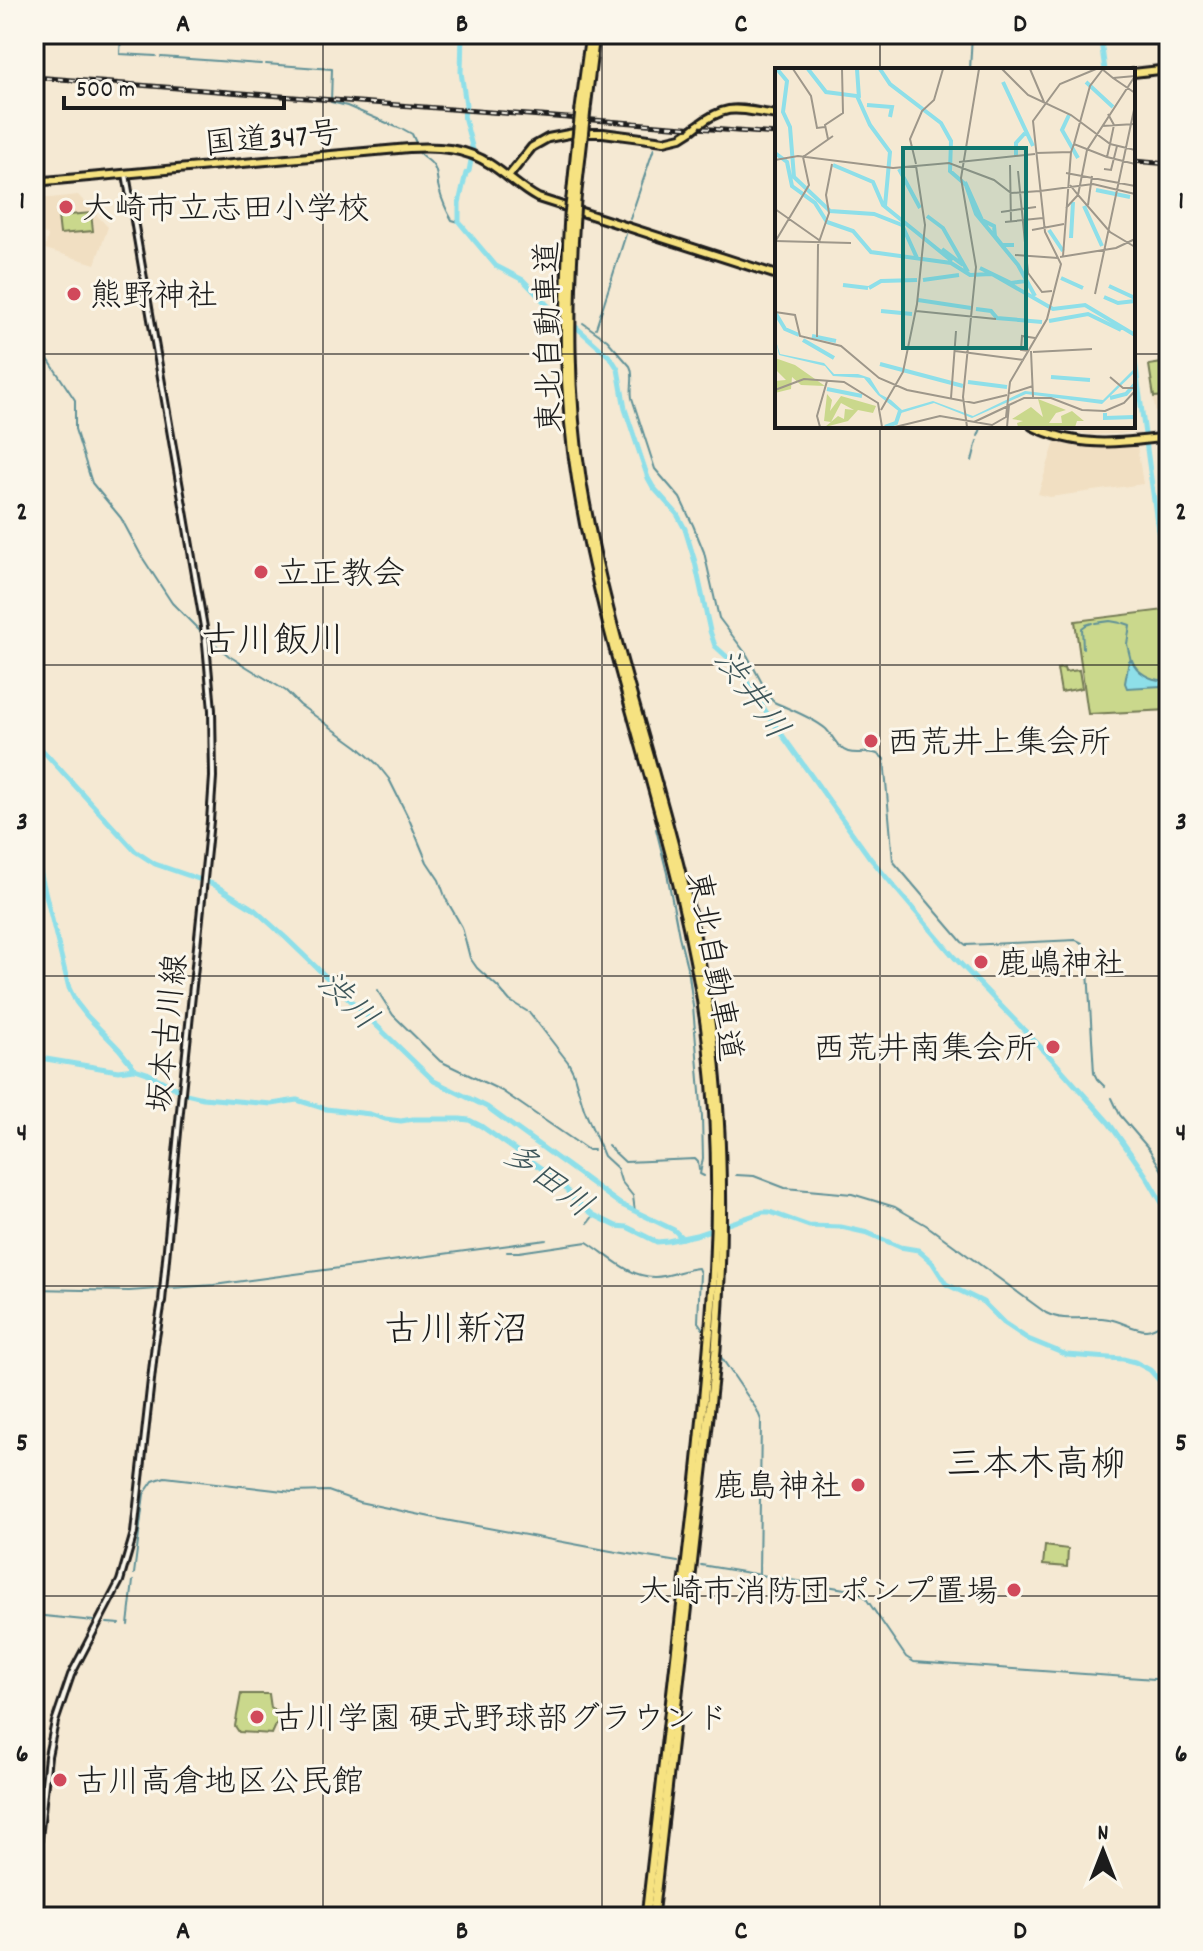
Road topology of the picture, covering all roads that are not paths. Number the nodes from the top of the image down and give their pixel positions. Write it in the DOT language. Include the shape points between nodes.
graph roads {
  1 [pos="593,34"];
  2 [pos="1169,69"];
  3 [pos="1135,73"];
  4 [pos="775,115"];
  5 [pos="126,174"];
  6 [pos="508,177"];
  7 [pos="34,182"];
  8 [pos="775,274"];
  9 [pos="1036,428"];
  10 [pos="1045,428"];
  11 [pos="1169,435"];
  12 [pos="1138,439"];
  13 [pos="718,1243"];
  14 [pos="712,1351"];
  15 [pos="34,1884"];
  16 [pos="646,1917"];
  17 [pos="653,1917"];
  1 -- 13 [label="highway, 東北自動車道, bridge" via="567,309 578,449 619,647 685,886 705,983 717,1086"];
  2 -- 3 [label="highway"];
  4 -- 6 [label="highway" via="717,112 681,137 664,141 603,133 548,138 532,147"];
  5 -- 6 [label="highway, 国道347号" via="425,147 460,150"];
  5 -- 7 [label="highway, 国道347号"];
  5 -- 15 [label="main road, 坂本古川線" via="205,633 212,710 210,821 134,1533 120,1581 71,1675 55,1722"];
  6 -- 8 [label="highway, 国道347号" via="538,198"];
  9 -- 12 [label="highway" via="1085,443"];
  10 -- 12 [label="highway" via="1082,438"];
  11 -- 12 [label="highway"];
  13 -- 14 [label="highway, 東北自動車道"];
  13 -- 14 [label="highway, 東北自動車道" via="717,1336"];
  14 -- 16 [label="highway, 東北自動車道"];
  14 -- 17 [label="highway, 東北自動車道"];
}
